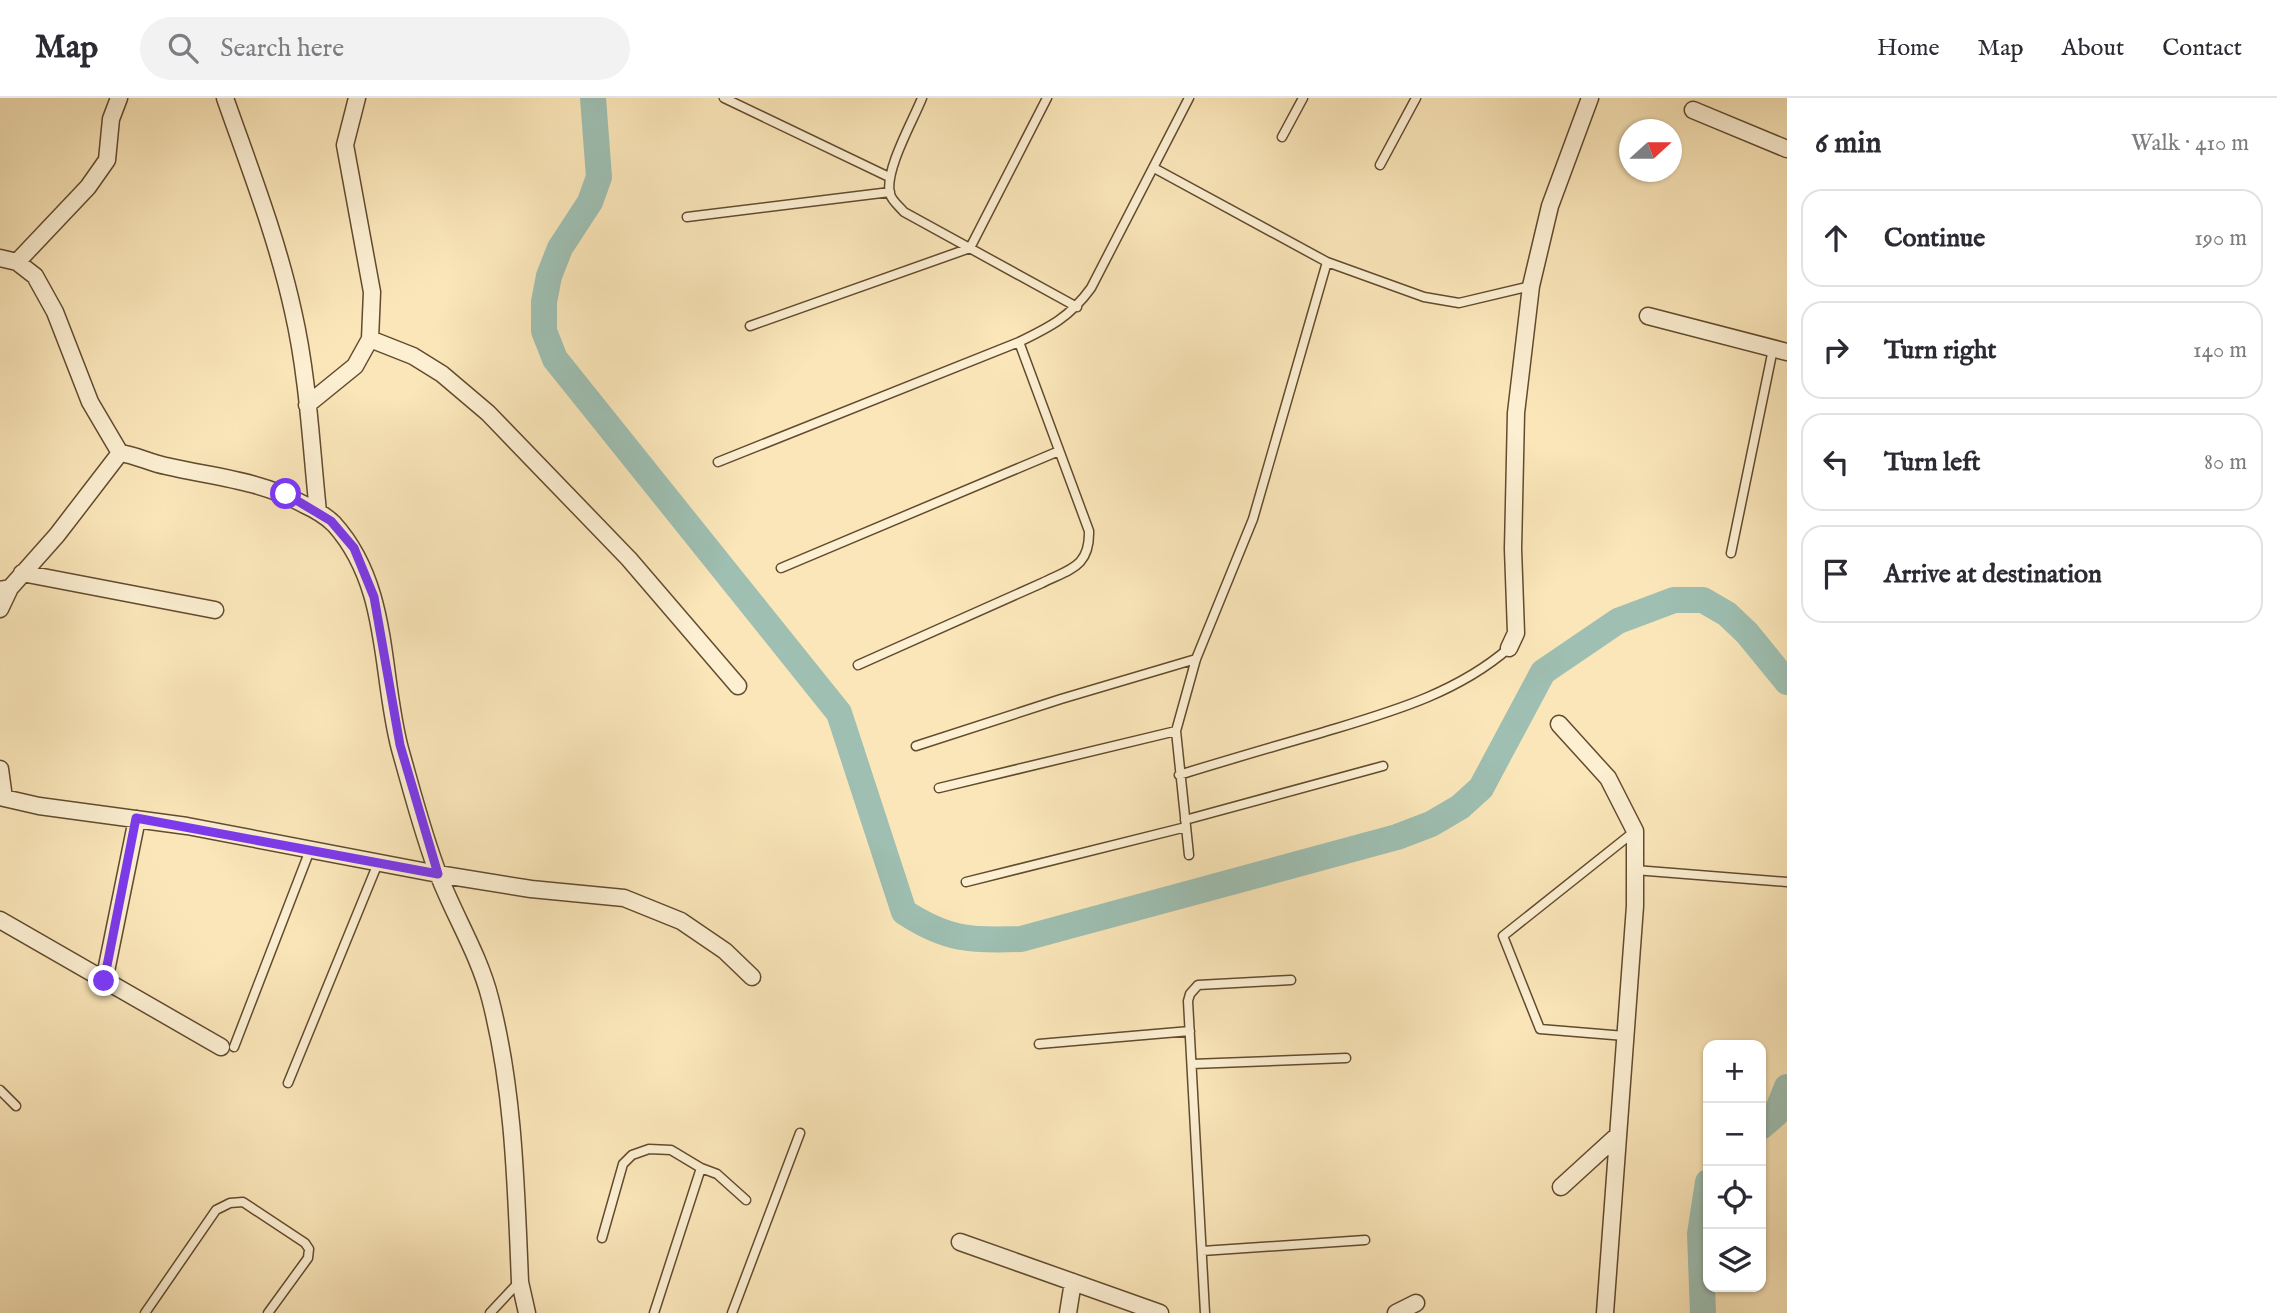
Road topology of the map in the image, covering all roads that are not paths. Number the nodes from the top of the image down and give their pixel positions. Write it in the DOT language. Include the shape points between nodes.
graph roads {
  1 [pos="119,98"];
  2 [pos="225,98"];
  3 [pos="357,98"];
  4 [pos="724,98"];
  5 [pos="922,98"];
  6 [pos="1047,98"];
  7 [pos="1189,98"];
  8 [pos="1303,98"];
  9 [pos="1416,98"];
  10 [pos="1590,98"];
  11 [pos="1693,110"];
  12 [pos="1282,137"];
  13 [pos="1787,149"];
  14 [pos="1380,164"];
  15 [pos="1154,169"];
  16 [pos="889,177"];
  17 [pos="890,192"];
  18 [pos="687,217"];
  19 [pos="971,248"];
  20 [pos="0,258"];
  21 [pos="17,262"];
  22 [pos="1327,262"];
  23 [pos="1531,286"];
  24 [pos="1077,307"];
  25 [pos="1648,316"];
  26 [pos="750,326"];
  27 [pos="370,338"];
  28 [pos="1018,342"];
  29 [pos="1780,350"];
  30 [pos="307,404"];
  31 [pos="1059,451"];
  32 [pos="120,453"];
  33 [pos="718,462"];
  34 [pos="318,512"];
  35 [pos="1731,552"];
  36 [pos="781,568"];
  37 [pos="22,573"];
  38 [pos="5,589"];
  39 [pos="0,609"];
  40 [pos="215,610"];
  41 [pos="1509,648"];
  42 [pos="1196,659"];
  43 [pos="858,665"];
  44 [pos="738,686"];
  45 [pos="1559,724"];
  46 [pos="1176,731"];
  47 [pos="916,746"];
  48 [pos="1383,766"];
  49 [pos="0,769"];
  50 [pos="1179,775"];
  51 [pos="939,788"];
  52 [pos="2,797"];
  53 [pos="136,818"];
  54 [pos="1186,824"];
  55 [pos="1635,831"];
  56 [pos="310,850"];
  57 [pos="1189,855"];
  58 [pos="378,863"];
  59 [pos="1635,870"];
  60 [pos="438,874"];
  61 [pos="966,882"];
  62 [pos="1787,882"];
  63 [pos="0,920"];
  64 [pos="752,977"];
  65 [pos="104,981"];
  66 [pos="1291,981"];
  67 [pos="1190,1031"];
  68 [pos="1625,1036"];
  69 [pos="1039,1044"];
  70 [pos="228,1047"];
  71 [pos="1346,1058"];
  72 [pos="1192,1064"];
  73 [pos="288,1083"];
  74 [pos="0,1090"];
  75 [pos="16,1106"];
  76 [pos="800,1133"];
  77 [pos="1618,1135"];
  78 [pos="701,1168"];
  79 [pos="1561,1187"];
  80 [pos="746,1200"];
  81 [pos="602,1238"];
  82 [pos="1365,1240"];
  83 [pos="960,1242"];
  84 [pos="1202,1251"];
  85 [pos="520,1282"];
  86 [pos="1073,1282"];
  87 [pos="1416,1303"];
  88 [pos="145,1313"];
  89 [pos="268,1313"];
  90 [pos="490,1313"];
  91 [pos="527,1313"];
  92 [pos="654,1313"];
  93 [pos="732,1313"];
  94 [pos="1068,1313"];
  95 [pos="1160,1313"];
  96 [pos="1205,1313"];
  97 [pos="1396,1313"];
  98 [pos="1605,1313"];
  1 -- 21 [label="street" via="111,119 107,160 88,187"];
  2 -- 30 [label="street" via="283,268"];
  3 -- 27 [label="street" via="345,145 372,292"];
  4 -- 16 [label="lane"];
  5 -- 16 [label="lane"];
  6 -- 19 [label="lane"];
  7 -- 15 [label="lane"];
  8 -- 12 [label="lane"];
  9 -- 14 [label="lane"];
  10 -- 23 [label="street" via="1550,206"];
  11 -- 13 [label="street"];
  15 -- 22 [label="lane"];
  15 -- 24 [label="lane"];
  16 -- 17 [label="lane"];
  17 -- 18 [label="lane"];
  17 -- 19 [label="lane" via="904,212"];
  19 -- 24 [label="lane"];
  19 -- 26 [label="lane"];
  20 -- 21 [label="street"];
  21 -- 32 [label="street" via="34,276 55,312 90,402"];
  22 -- 23 [label="lane" via="1424,297 1459,303"];
  22 -- 42 [label="lane" via="1253,519"];
  23 -- 41 [label="street" via="1516,413 1516,633"];
  24 -- 28 [label="lane"];
  25 -- 29 [label="street"];
  27 -- 30 [label="street" via="355,366"];
  27 -- 44 [label="street" via="442,374 488,413 629,559"];
  28 -- 31 [label="lane"];
  28 -- 33 [label="lane"];
  29 -- 35 [label="lane"];
  30 -- 34 [label="street"];
  31 -- 36 [label="lane"];
  31 -- 43 [label="lane" via="1089,531 1086,557 1042,583"];
  32 -- 34 [label="street" via="255,483"];
  32 -- 37 [label="street"];
  34 -- 60 [label="street" via="354,548 374,597 400,745"];
  37 -- 38 [label="street"];
  37 -- 40 [label="street"];
  38 -- 39 [label="street"];
  41 -- 50 [label="lane" via="1454,686 1400,709"];
  42 -- 46 [label="lane"];
  42 -- 47 [label="lane"];
  45 -- 55 [label="street" via="1608,778"];
  46 -- 50 [label="lane"];
  46 -- 51 [label="lane"];
  48 -- 54 [label="lane"];
  49 -- 52 [label="street"];
  50 -- 54 [label="lane"];
  52 -- 53 [label="street"];
  53 -- 56 [label="street"];
  53 -- 65 [label="street"];
  54 -- 57 [label="lane"];
  54 -- 61 [label="lane"];
  55 -- 59 [label="street"];
  55 -- 68 [label="lane" via="1503,936 1540,1029"];
  56 -- 58 [label="street"];
  56 -- 70 [label="lane"];
  58 -- 60 [label="street"];
  58 -- 73 [label="lane"];
  59 -- 62 [label="lane"];
  59 -- 68 [label="street"];
  60 -- 64 [label="street" via="624,898 681,921 725,951"];
  60 -- 85 [label="street" via="489,996 508,1085"];
  63 -- 65 [label="street"];
  65 -- 70 [label="street"];
  66 -- 67 [label="lane" via="1199,985 1188,1001"];
  67 -- 69 [label="lane"];
  67 -- 72 [label="lane"];
  68 -- 77 [label="street"];
  71 -- 72 [label="lane"];
  72 -- 84 [label="lane"];
  74 -- 75 [label="lane"];
  76 -- 93 [label="lane"];
  77 -- 79 [label="street"];
  77 -- 98 [label="street"];
  78 -- 80 [label="lane" via="717,1174"];
  78 -- 81 [label="lane" via="671,1150 649,1149 632,1155 623,1164"];
  78 -- 92 [label="lane"];
  82 -- 84 [label="lane"];
  83 -- 86 [label="street"];
  84 -- 96 [label="lane"];
  85 -- 90 [label="lane"];
  85 -- 91 [label="street"];
  86 -- 94 [label="street"];
  86 -- 95 [label="street"];
  87 -- 97 [label="street"];
  88 -- 89 [label="lane" via="216,1210 243,1202 309,1249 308,1258"];
}
